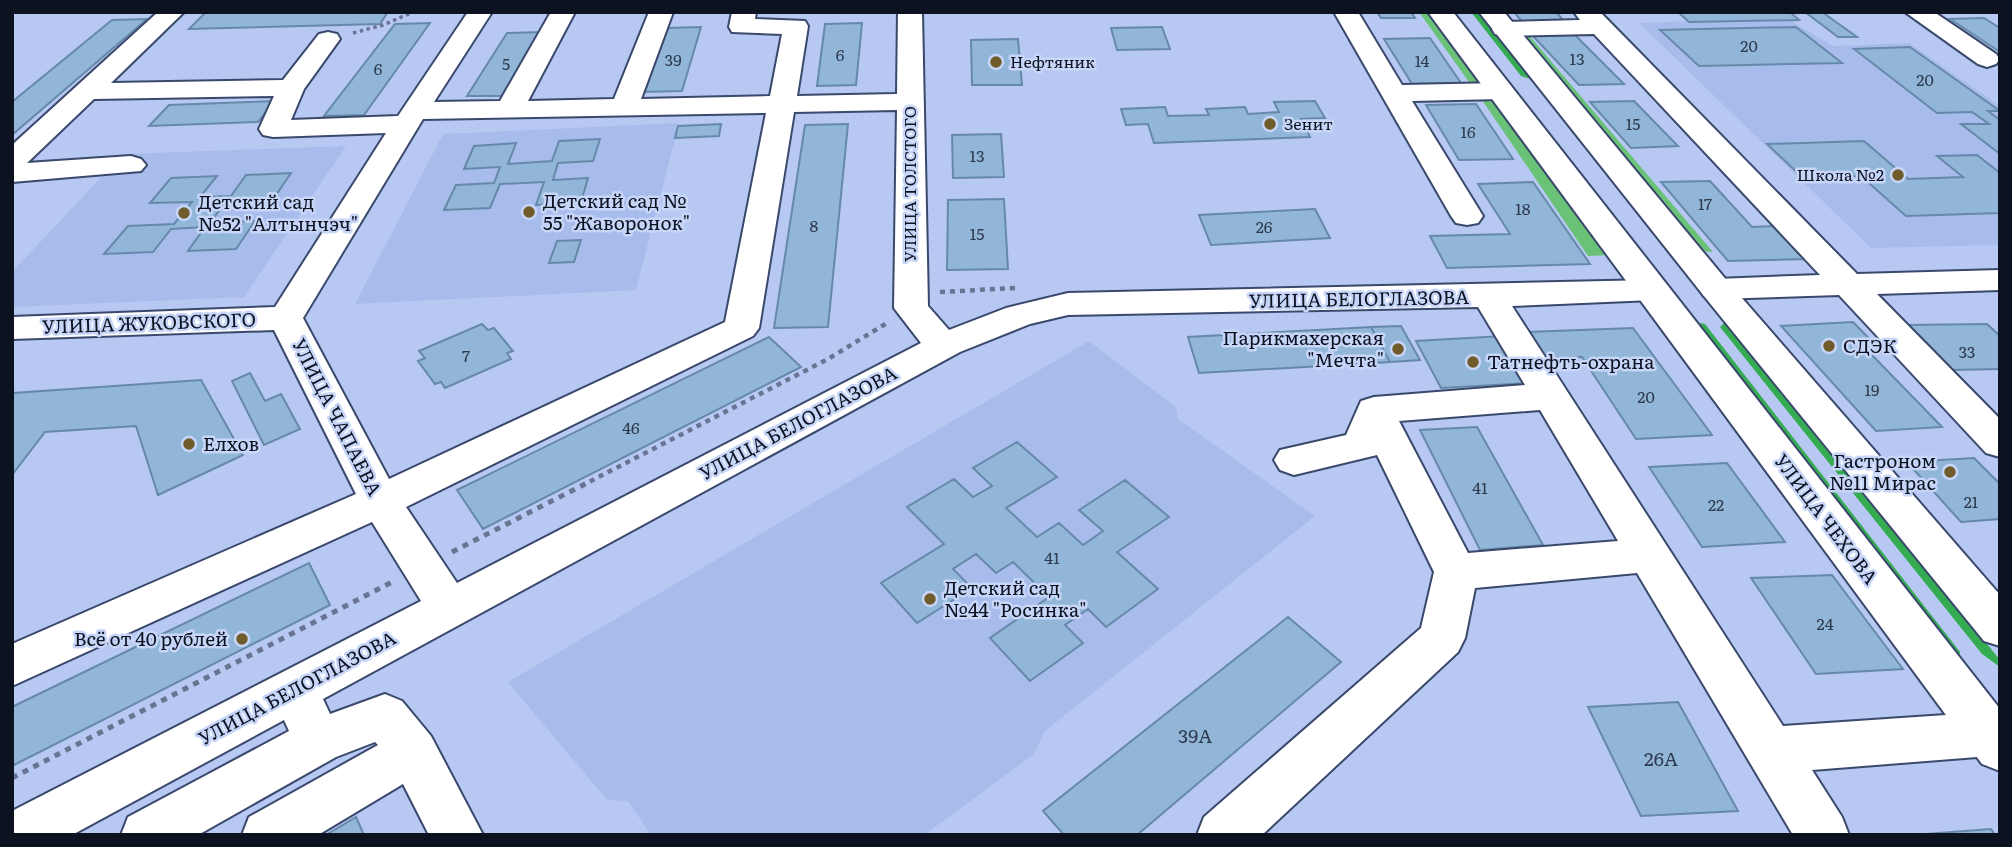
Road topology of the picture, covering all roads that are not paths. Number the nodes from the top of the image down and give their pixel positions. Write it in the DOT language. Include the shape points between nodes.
graph roads {
  1 [pos="172,12"];
  2 [pos="480,12"];
  3 [pos="563,12"];
  4 [pos="661,12"];
  5 [pos="744,12"];
  6 [pos="910,12"];
  7 [pos="1346,12"];
  8 [pos="1440,12"];
  9 [pos="1917,12"];
  10 [pos="1497,20"];
  11 [pos="1593,20"];
  12 [pos="328,39"];
  13 [pos="1987,59"];
  14 [pos="291,88"];
  15 [pos="86,91"];
  16 [pos="1501,91"];
  17 [pos="1394,93"];
  18 [pos="910,102"];
  19 [pos="782,105"];
  20 [pos="624,108"];
  21 [pos="509,110"];
  22 [pos="410,118"];
  23 [pos="12,161"];
  24 [pos="131,165"];
  25 [pos="12,173"];
  26 [pos="1466,216"];
  27 [pos="2000,280"];
  28 [pos="1847,285"];
  29 [pos="1716,289"];
  30 [pos="1653,290"];
  31 [pos="1489,296"];
  32 [pos="286,318"];
  33 [pos="12,328"];
  34 [pos="942,345"];
  35 [pos="1553,396"];
  36 [pos="1374,410"];
  37 [pos="2000,443"];
  38 [pos="1294,460"];
  39 [pos="380,501"];
  40 [pos="1651,555"];
  41 [pos="1456,572"];
  42 [pos="449,608"];
  43 [pos="2000,628"];
  44 [pos="12,666"];
  45 [pos="295,690"];
  46 [pos="317,741"];
  47 [pos="1995,741"];
  48 [pos="1770,750"];
  49 [pos="413,752"];
  50 [pos="19,835"];
  51 [pos="147,835"];
  52 [pos="268,835"];
  53 [pos="457,835"];
  54 [pos="1223,835"];
  55 [pos="1823,835"];
  1 -- 15 [label="street"];
  2 -- 22 [label="street, УЛИЦА ЧАПАЕВА"];
  3 -- 21 [label="street"];
  4 -- 20 [label="street"];
  5 -- 19 [label="street" via="741,27 796,26"];
  6 -- 18 [label="street, УЛИЦА ТОЛСТОГО"];
  7 -- 17 [label="street"];
  8 -- 16 [label="street, УЛИЦА ЧЕХОВА"];
  9 -- 13 [label="street"];
  10 -- 11 [label="street"];
  10 -- 29 [label="street"];
  11 -- 28 [label="street"];
  12 -- 14 [label="street"];
  14 -- 15 [label="street"];
  14 -- 22 [label="street" via="273,129"];
  15 -- 23 [label="street"];
  16 -- 17 [label="street"];
  16 -- 30 [label="street, УЛИЦА ЧЕХОВА"];
  17 -- 26 [label="street"];
  18 -- 19 [label="street"];
  18 -- 34 [label="street, УЛИЦА ТОЛСТОГО" via="911,308"];
  19 -- 20 [label="street"];
  19 -- 39 [label="street" via="741,328"];
  20 -- 21 [label="street"];
  21 -- 22 [label="street"];
  22 -- 32 [label="street, УЛИЦА ЧАПАЕВА"];
  24 -- 25 [label="street"];
  27 -- 28 [label="street"];
  28 -- 29 [label="street"];
  28 -- 37 [label="street"];
  29 -- 30 [label="street"];
  29 -- 43 [label="street"];
  30 -- 31 [label="street, УЛИЦА БЕЛОГЛАЗОВА"];
  30 -- 47 [label="street, УЛИЦА ЧЕХОВА"];
  31 -- 34 [label="street, УЛИЦА БЕЛОГЛАЗОВА" via="1068,304 1014,316"];
  31 -- 35 [label="street"];
  32 -- 33 [label="street, УЛИЦА ЖУКОВСКОГО"];
  32 -- 39 [label="street, УЛИЦА ЧАПАЕВА"];
  34 -- 42 [label="street, УЛИЦА БЕЛОГЛАЗОВА"];
  35 -- 36 [label="street"];
  35 -- 40 [label="street"];
  36 -- 38 [label="street" via="1362,446"];
  36 -- 41 [label="street"];
  39 -- 42 [label="street, УЛИЦА ЧАПАЕВА"];
  39 -- 44 [label="street"];
  40 -- 41 [label="street"];
  40 -- 48 [label="street"];
  41 -- 54 [label="street" via="1442,638"];
  42 -- 45 [label="street, УЛИЦА БЕЛОГЛАЗОВА"];
  45 -- 46 [label="street"];
  45 -- 50 [label="street, УЛИЦА БЕЛОГЛАЗОВА"];
  46 -- 49 [label="street" via="385,716"];
  46 -- 51 [label="street"];
  47 -- 48 [label="street"];
  48 -- 55 [label="street"];
  49 -- 52 [label="street"];
  49 -- 53 [label="street"];
}
